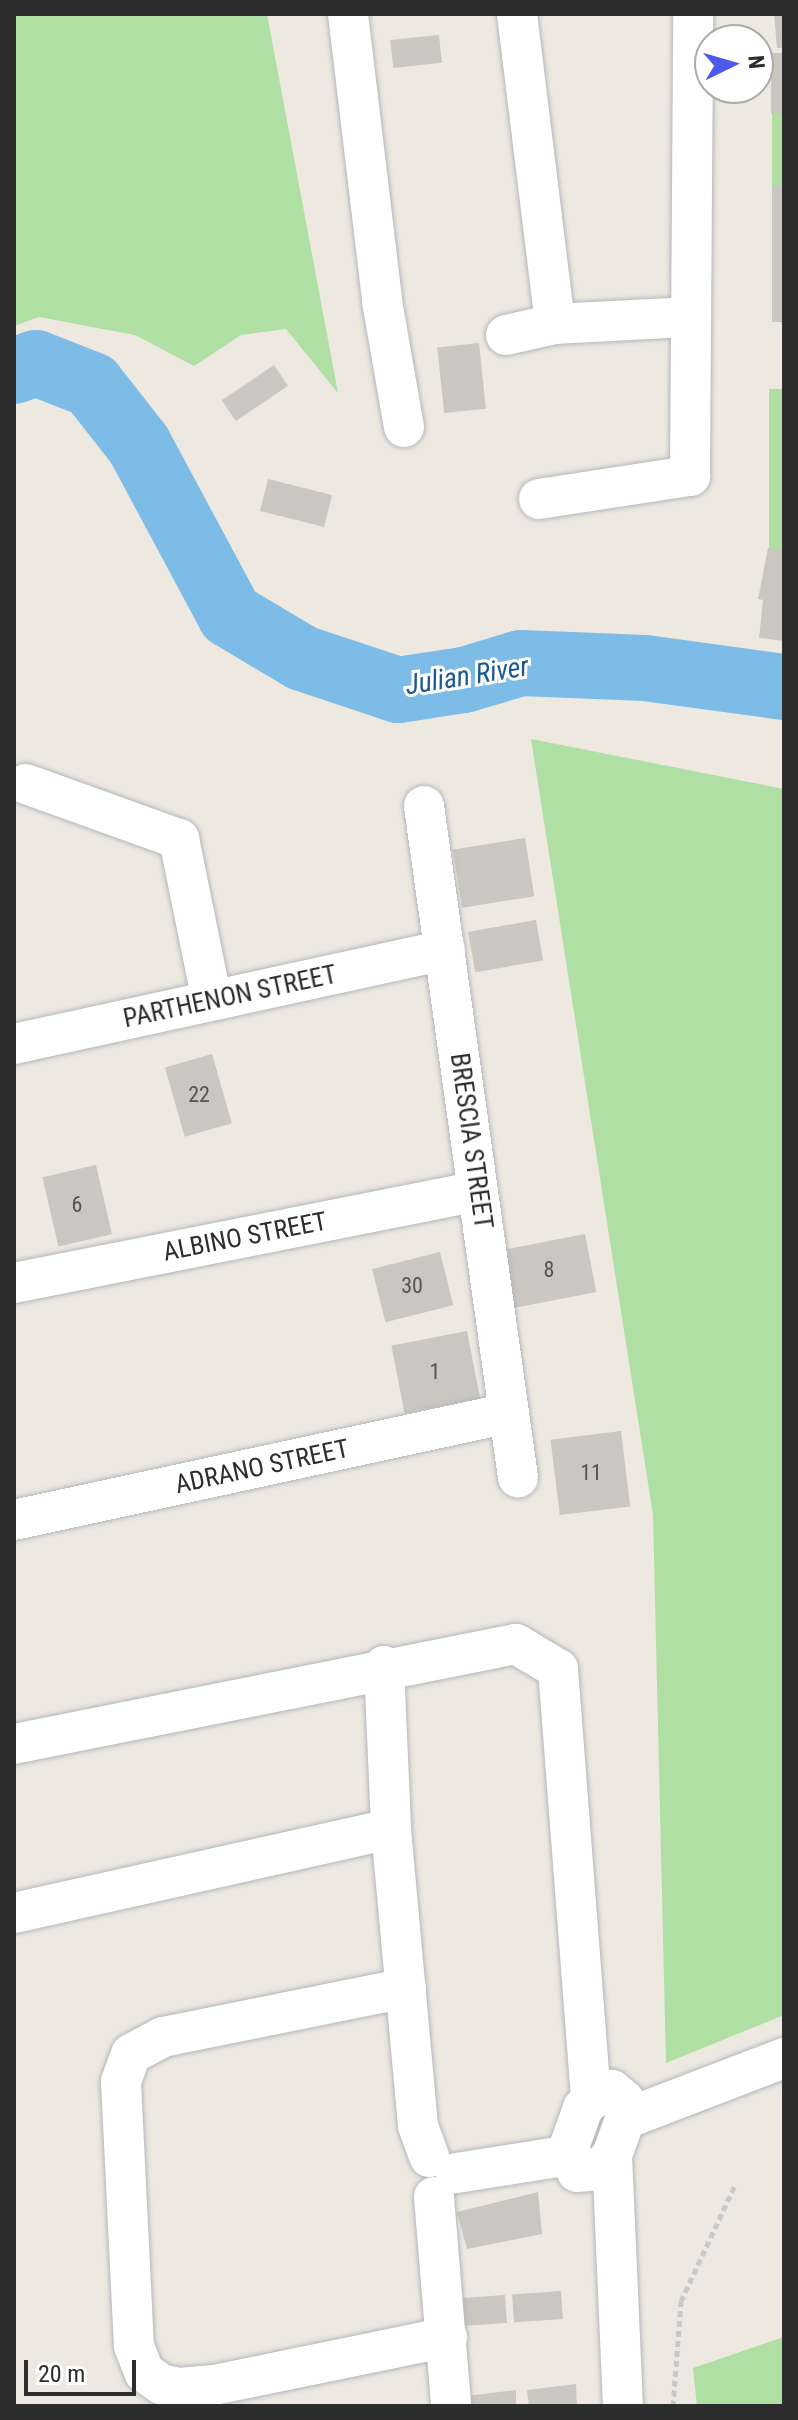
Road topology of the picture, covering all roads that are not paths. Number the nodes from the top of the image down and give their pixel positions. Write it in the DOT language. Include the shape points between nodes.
graph roads {
  1 [pos="348,14"];
  2 [pos="517,14"];
  3 [pos="693,14"];
  4 [pos="690,317"];
  5 [pos="555,324"];
  6 [pos="506,335"];
  7 [pos="404,427"];
  8 [pos="539,499"];
  9 [pos="26,784"];
  10 [pos="424,806"];
  11 [pos="445,950"];
  12 [pos="212,1001"];
  13 [pos="14,1044"];
  14 [pos="477,1191"];
  15 [pos="14,1283"];
  16 [pos="509,1413"];
  17 [pos="518,1477"];
  18 [pos="14,1520"];
  19 [pos="384,1666"];
  20 [pos="14,1744"];
  21 [pos="391,1829"];
  22 [pos="14,1913"];
  23 [pos="406,1988"];
  24 [pos="784,2058"];
  25 [pos="591,2100"];
  26 [pos="619,2137"];
  27 [pos="570,2155"];
  28 [pos="440,2176"];
  29 [pos="447,2337"];
  30 [pos="451,2406"];
  31 [pos="623,2406"];
  1 -- 7 [label="street" via="382,301"];
  2 -- 5 [label="street"];
  3 -- 4 [label="street"];
  4 -- 5 [label="street"];
  4 -- 8 [label="street" via="690,476"];
  5 -- 6 [label="street"];
  9 -- 12 [label="street" via="179,839"];
  10 -- 11 [label="street, BRESCIA STREET"];
  11 -- 12 [label="street, PARTHENON STREET"];
  11 -- 14 [label="street, BRESCIA STREET"];
  12 -- 13 [label="street, PARTHENON STREET"];
  14 -- 15 [label="street, ALBINO STREET"];
  14 -- 16 [label="street, BRESCIA STREET"];
  16 -- 17 [label="street, BRESCIA STREET"];
  16 -- 18 [label="street, ADRANO STREET"];
  19 -- 20 [label="street"];
  19 -- 21 [label="street"];
  19 -- 25 [label="street" via="516,1644 558,1669"];
  21 -- 22 [label="street"];
  21 -- 23 [label="street"];
  23 -- 28 [label="street" via="418,2126"];
  23 -- 29 [label="street" via="163,2037 131,2054 121,2082 134,2346 144,2372 179,2388"];
  24 -- 26 [label="street"];
  25 -- 26 [label="street" via="604,2090 619,2094"];
  25 -- 27 [label="street" via="583,2108"];
  26 -- 27 [label="street" via="599,2170 584,2175 572,2166"];
  26 -- 31 [label="street"];
  27 -- 28 [label="street"];
  28 -- 29 [label="street"];
  29 -- 30 [label="street"];
}
